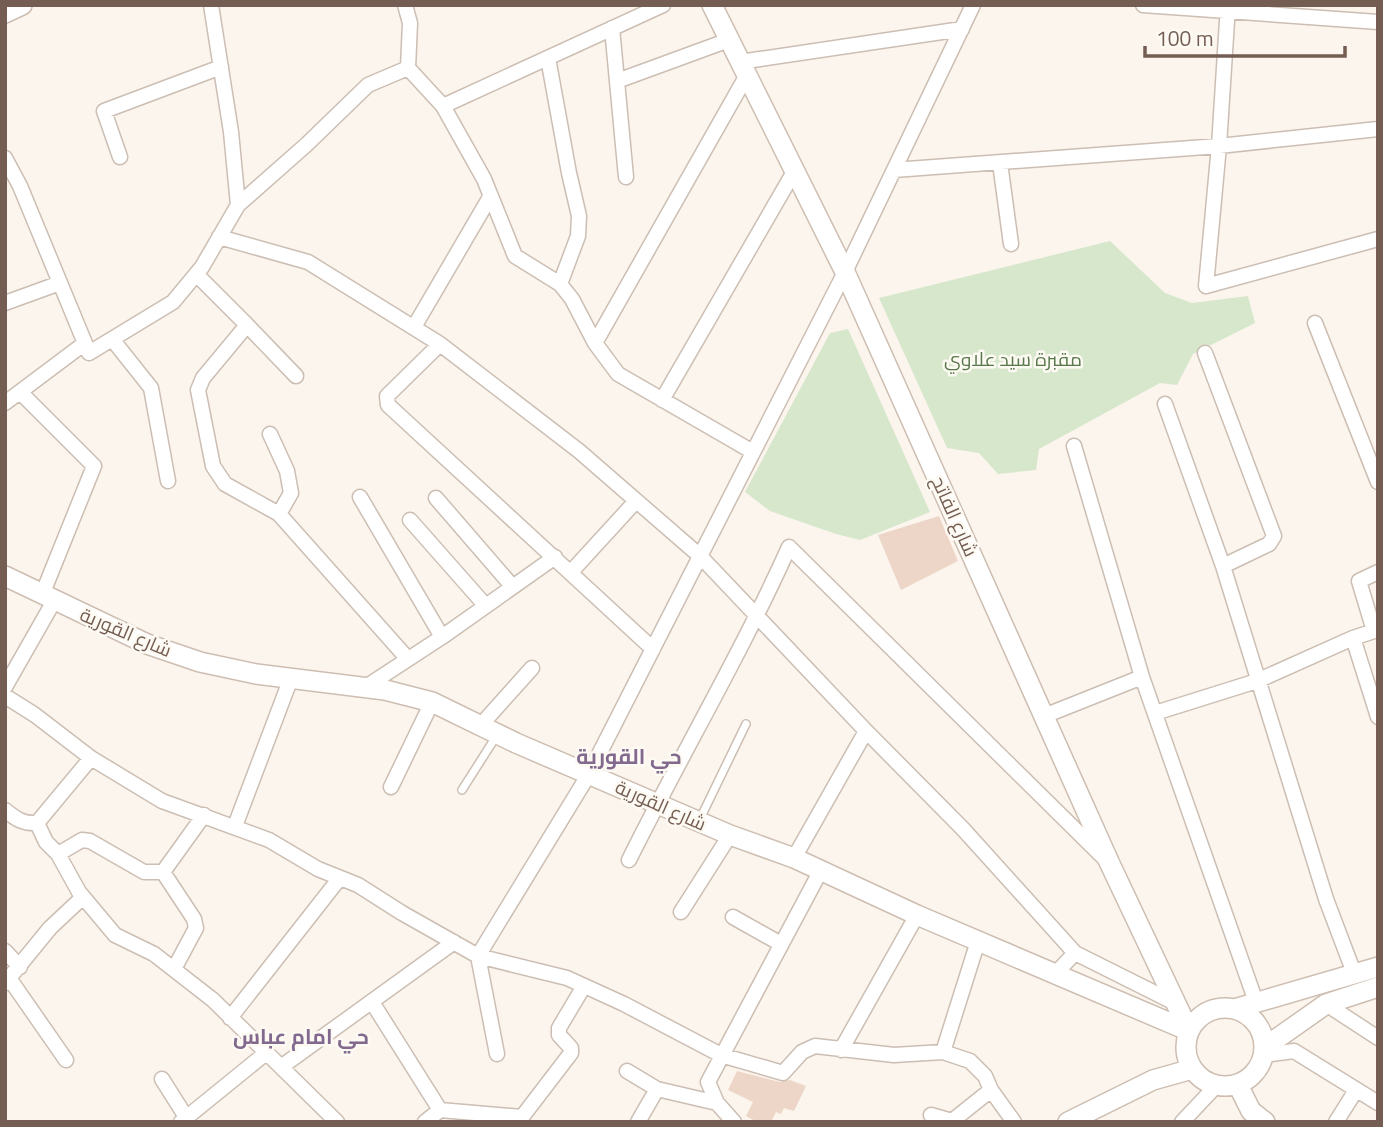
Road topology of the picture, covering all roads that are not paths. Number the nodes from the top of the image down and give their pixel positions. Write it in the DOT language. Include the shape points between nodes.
graph roads {
  1 [pos="22,5"];
  2 [pos="211,5"];
  3 [pos="405,5"];
  4 [pos="663,5"];
  5 [pos="712,5"];
  6 [pos="973,5"];
  7 [pos="1143,5"];
  8 [pos="1228,8"];
  9 [pos="5,13"];
  10 [pos="1378,22"];
  11 [pos="612,29"];
  12 [pos="962,29"];
  13 [pos="729,40"];
  14 [pos="548,58"];
  15 [pos="220,67"];
  16 [pos="408,68"];
  17 [pos="744,68"];
  18 [pos="617,81"];
  19 [pos="443,106"];
  20 [pos="1378,129"];
  21 [pos="1219,146"];
  22 [pos="120,157"];
  23 [pos="5,158"];
  24 [pos="1000,163"];
  25 [pos="794,170"];
  26 [pos="894,170"];
  27 [pos="626,177"];
  28 [pos="490,197"];
  29 [pos="237,205"];
  30 [pos="219,237"];
  31 [pos="1378,239"];
  32 [pos="1011,244"];
  33 [pos="845,272"];
  34 [pos="196,274"];
  35 [pos="60,283"];
  36 [pos="559,284"];
  37 [pos="5,303"];
  38 [pos="1315,323"];
  39 [pos="247,326"];
  40 [pos="414,327"];
  41 [pos="113,339"];
  42 [pos="85,343"];
  43 [pos="595,343"];
  44 [pos="440,344"];
  45 [pos="1205,353"];
  46 [pos="296,376"];
  47 [pos="20,392"];
  48 [pos="662,400"];
  49 [pos="5,403"];
  50 [pos="1165,404"];
  51 [pos="270,434"];
  52 [pos="1074,446"];
  53 [pos="753,452"];
  54 [pos="168,481"];
  55 [pos="1378,482"];
  56 [pos="360,497"];
  57 [pos="436,498"];
  58 [pos="636,501"];
  59 [pos="278,514"];
  60 [pos="410,520"];
  61 [pos="700,556"];
  62 [pos="555,557"];
  63 [pos="1223,566"];
  64 [pos="571,572"];
  65 [pos="1378,572"];
  66 [pos="5,576"];
  67 [pos="512,586"];
  68 [pos="48,598"];
  69 [pos="485,605"];
  70 [pos="758,617"];
  71 [pos="442,637"];
  72 [pos="1353,638"];
  73 [pos="653,649"];
  74 [pos="407,658"];
  75 [pos="532,668"];
  76 [pos="1142,677"];
  77 [pos="291,678"];
  78 [pos="1257,681"];
  79 [pos="5,687"];
  80 [pos="364,688"];
  81 [pos="5,696"];
  82 [pos="432,702"];
  83 [pos="1155,713"];
  84 [pos="1044,716"];
  85 [pos="1378,717"];
  86 [pos="746,724"];
  87 [pos="489,730"];
  88 [pos="866,731"];
  89 [pos="91,758"];
  90 [pos="589,774"];
  91 [pos="391,787"];
  92 [pos="462,790"];
  93 [pos="657,803"];
  94 [pos="5,810"];
  95 [pos="204,815"];
  96 [pos="698,821"];
  97 [pos="37,823"];
  98 [pos="235,826"];
  99 [pos="730,835"];
  100 [pos="58,854"];
  101 [pos="793,858"];
  102 [pos="629,860"];
  103 [pos="1110,864"];
  104 [pos="163,872"];
  105 [pos="820,872"];
  106 [pos="339,878"];
  107 [pos="83,897"];
  108 [pos="681,912"];
  109 [pos="916,915"];
  110 [pos="733,917"];
  111 [pos="978,941"];
  112 [pos="454,942"];
  113 [pos="780,944"];
  114 [pos="5,951"];
  115 [pos="1075,953"];
  116 [pos="478,956"];
  117 [pos="20,967"];
  118 [pos="1378,967"];
  119 [pos="174,969"];
  120 [pos="1354,973"];
  121 [pos="1055,974"];
  122 [pos="7,981"];
  123 [pos="584,986"];
  124 [pos="1378,987"];
  125 [pos="372,1002"];
  126 [pos="1256,1002"];
  127 [pos="1177,1004"];
  128 [pos="1326,1004"];
  129 [pos="1234,1009"];
  130 [pos="230,1018"];
  131 [pos="1189,1031"];
  132 [pos="1378,1038"];
  133 [pos="841,1050"];
  134 [pos="1264,1051"];
  135 [pos="943,1052"];
  136 [pos="266,1053"];
  137 [pos="497,1054"];
  138 [pos="721,1055"];
  139 [pos="66,1060"];
  140 [pos="1189,1062"];
  141 [pos="282,1067"];
  142 [pos="627,1071"];
  143 [pos="162,1079"];
  144 [pos="1238,1085"];
  145 [pos="1216,1086"];
  146 [pos="657,1088"];
  147 [pos="991,1090"];
  148 [pos="1356,1090"];
  149 [pos="717,1103"];
  150 [pos="1378,1103"];
  151 [pos="440,1110"];
  152 [pos="931,1115"];
  153 [pos="1252,1118"];
  154 [pos="183,1119"];
  155 [pos="520,1119"];
  156 [pos="337,1122"];
  157 [pos="425,1122"];
  158 [pos="638,1122"];
  159 [pos="734,1122"];
  160 [pos="1014,1122"];
  161 [pos="1068,1122"];
  162 [pos="1182,1122"];
  163 [pos="1336,1122"];
  1 -- 9 [label="street"];
  2 -- 15 [label="street"];
  3 -- 16 [label="street" via="410,23"];
  4 -- 11 [label="street"];
  5 -- 13 [label="street, شارع الفاتح"];
  6 -- 12 [label="street"];
  7 -- 8 [label="street"];
  8 -- 10 [label="street"];
  8 -- 21 [label="street"];
  11 -- 14 [label="street"];
  11 -- 18 [label="street"];
  12 -- 17 [label="street"];
  12 -- 26 [label="street"];
  13 -- 17 [label="street, شارع الفاتح"];
  13 -- 18 [label="street"];
  14 -- 19 [label="street"];
  14 -- 36 [label="street" via="579,216 578,236"];
  15 -- 22 [label="street" via="104,111"];
  15 -- 29 [label="street"];
  16 -- 19 [label="street"];
  16 -- 29 [label="street" via="368,85"];
  17 -- 25 [label="street, شارع الفاتح"];
  17 -- 43 [label="street"];
  18 -- 27 [label="street"];
  19 -- 28 [label="street"];
  20 -- 21 [label="street"];
  21 -- 24 [label="street"];
  21 -- 31 [label="street" via="1206,286"];
  23 -- 35 [label="street"];
  24 -- 26 [label="street"];
  24 -- 32 [label="street"];
  25 -- 33 [label="street, شارع الفاتح"];
  25 -- 48 [label="street"];
  26 -- 33 [label="street"];
  28 -- 36 [label="street" via="515,256"];
  28 -- 40 [label="street"];
  29 -- 30 [label="street"];
  30 -- 34 [label="street"];
  30 -- 40 [label="street" via="309,262"];
  33 -- 53 [label="street"];
  33 -- 84 [label="street, شارع الفاتح"];
  34 -- 39 [label="street"];
  34 -- 41 [label="street" via="173,302"];
  35 -- 37 [label="street"];
  35 -- 42 [label="street"];
  36 -- 43 [label="street"];
  38 -- 55 [label="street"];
  39 -- 46 [label="street"];
  39 -- 59 [label="street" via="203,378 198,390 200,403 213,466 225,484"];
  40 -- 44 [label="street"];
  41 -- 42 [label="street" via="89,353"];
  41 -- 54 [label="street" via="151,388"];
  42 -- 47 [label="street"];
  43 -- 48 [label="street" via="618,374"];
  44 -- 58 [label="street"];
  44 -- 62 [label="street" via="387,396 388,405"];
  45 -- 63 [label="street" via="1274,536 1269,544"];
  47 -- 49 [label="street"];
  47 -- 68 [label="street" via="94,466"];
  48 -- 53 [label="street"];
  50 -- 63 [label="street"];
  51 -- 59 [label="street" via="287,471 291,493"];
  52 -- 76 [label="street"];
  53 -- 61 [label="street"];
  56 -- 71 [label="street"];
  57 -- 67 [label="street"];
  58 -- 61 [label="street"];
  58 -- 64 [label="street"];
  59 -- 74 [label="street"];
  60 -- 69 [label="street"];
  61 -- 70 [label="street"];
  61 -- 73 [label="street"];
  62 -- 64 [label="street"];
  62 -- 67 [label="street"];
  63 -- 78 [label="street"];
  64 -- 73 [label="street"];
  65 -- 72 [label="street" via="1359,581 1374,631"];
  66 -- 68 [label="street, شارع القورية"];
  67 -- 69 [label="street"];
  68 -- 77 [label="street, شارع القورية" via="173,653 228,669"];
  68 -- 79 [label="street"];
  69 -- 71 [label="street"];
  70 -- 88 [label="street"];
  70 -- 93 [label="street"];
  70 -- 103 [label="street" via="789,547"];
  71 -- 74 [label="street"];
  72 -- 78 [label="street"];
  72 -- 85 [label="street"];
  73 -- 90 [label="street"];
  74 -- 80 [label="street"];
  75 -- 87 [label="street"];
  76 -- 83 [label="street"];
  76 -- 84 [label="street"];
  77 -- 80 [label="street, شارع القورية"];
  77 -- 98 [label="street"];
  78 -- 83 [label="street"];
  78 -- 120 [label="street"];
  80 -- 82 [label="street, شارع القورية"];
  81 -- 89 [label="street"];
  82 -- 87 [label="street, شارع القورية"];
  82 -- 91 [label="street"];
  83 -- 126 [label="street"];
  84 -- 103 [label="street, شارع الفاتح"];
  86 -- 96 [label="lane"];
  87 -- 90 [label="street, شارع القورية"];
  87 -- 92 [label="lane"];
  88 -- 101 [label="street"];
  88 -- 115 [label="street"];
  89 -- 95 [label="street" via="151,795"];
  89 -- 97 [label="street"];
  90 -- 93 [label="street, شارع القورية"];
  90 -- 116 [label="street"];
  93 -- 96 [label="street, شارع القورية"];
  93 -- 102 [label="street"];
  94 -- 97 [label="street" via="27,824"];
  95 -- 98 [label="street"];
  95 -- 104 [label="street"];
  96 -- 99 [label="street, شارع القورية"];
  97 -- 100 [label="street"];
  98 -- 106 [label="street"];
  99 -- 101 [label="street, شارع القورية"];
  99 -- 108 [label="street"];
  100 -- 104 [label="street" via="82,840 90,841 144,872"];
  100 -- 107 [label="street"];
  101 -- 105 [label="street, شارع القورية"];
  103 -- 127 [label="street, شارع الفاتح"];
  104 -- 119 [label="street" via="196,928"];
  105 -- 109 [label="street, شارع القورية"];
  105 -- 113 [label="street"];
  106 -- 112 [label="street"];
  106 -- 130 [label="street"];
  107 -- 117 [label="street" via="50,928"];
  107 -- 119 [label="street" via="115,935 155,954"];
  109 -- 111 [label="street, شارع القورية"];
  109 -- 133 [label="street"];
  110 -- 113 [label="street"];
  111 -- 121 [label="street, شارع القورية"];
  111 -- 135 [label="street"];
  112 -- 116 [label="street"];
  112 -- 125 [label="street"];
  113 -- 138 [label="street"];
  114 -- 117 [label="street"];
  115 -- 121 [label="street"];
  115 -- 127 [label="street"];
  116 -- 123 [label="street"];
  116 -- 137 [label="street"];
  117 -- 122 [label="street"];
  118 -- 120 [label="street"];
  119 -- 130 [label="street"];
  120 -- 126 [label="street"];
  121 -- 131 [label="street, شارع القورية"];
  122 -- 139 [label="street"];
  123 -- 138 [label="street"];
  123 -- 155 [label="street" via="559,1028 571,1053"];
  124 -- 128 [label="street"];
  125 -- 141 [label="street"];
  125 -- 151 [label="street"];
  126 -- 129 [label="street"];
  127 -- 131 [label="street, شارع الفاتح"];
  128 -- 132 [label="street"];
  128 -- 134 [label="street"];
  129 -- 131 [label="street" via="1208,1012"];
  129 -- 134 [label="street" via="1259,1027"];
  130 -- 136 [label="street"];
  131 -- 140 [label="street"];
  133 -- 135 [label="street" via="894,1055"];
  133 -- 138 [label="street" via="812,1046 783,1073"];
  134 -- 144 [label="street" via="1255,1073"];
  134 -- 148 [label="street" via="1294,1051"];
  135 -- 147 [label="street" via="970,1061"];
  136 -- 141 [label="street"];
  136 -- 154 [label="street"];
  138 -- 149 [label="street" via="708,1082"];
  140 -- 145 [label="street" via="1199,1077"];
  140 -- 161 [label="street"];
  141 -- 156 [label="street"];
  142 -- 146 [label="street"];
  143 -- 154 [label="street"];
  144 -- 145 [label="street"];
  144 -- 153 [label="street"];
  145 -- 162 [label="street"];
  146 -- 149 [label="street"];
  146 -- 158 [label="street"];
  147 -- 152 [label="street" via="953,1121"];
  147 -- 160 [label="street"];
  148 -- 150 [label="street"];
  148 -- 163 [label="street"];
  149 -- 159 [label="street"];
  151 -- 155 [label="street"];
  151 -- 157 [label="street"];
}
